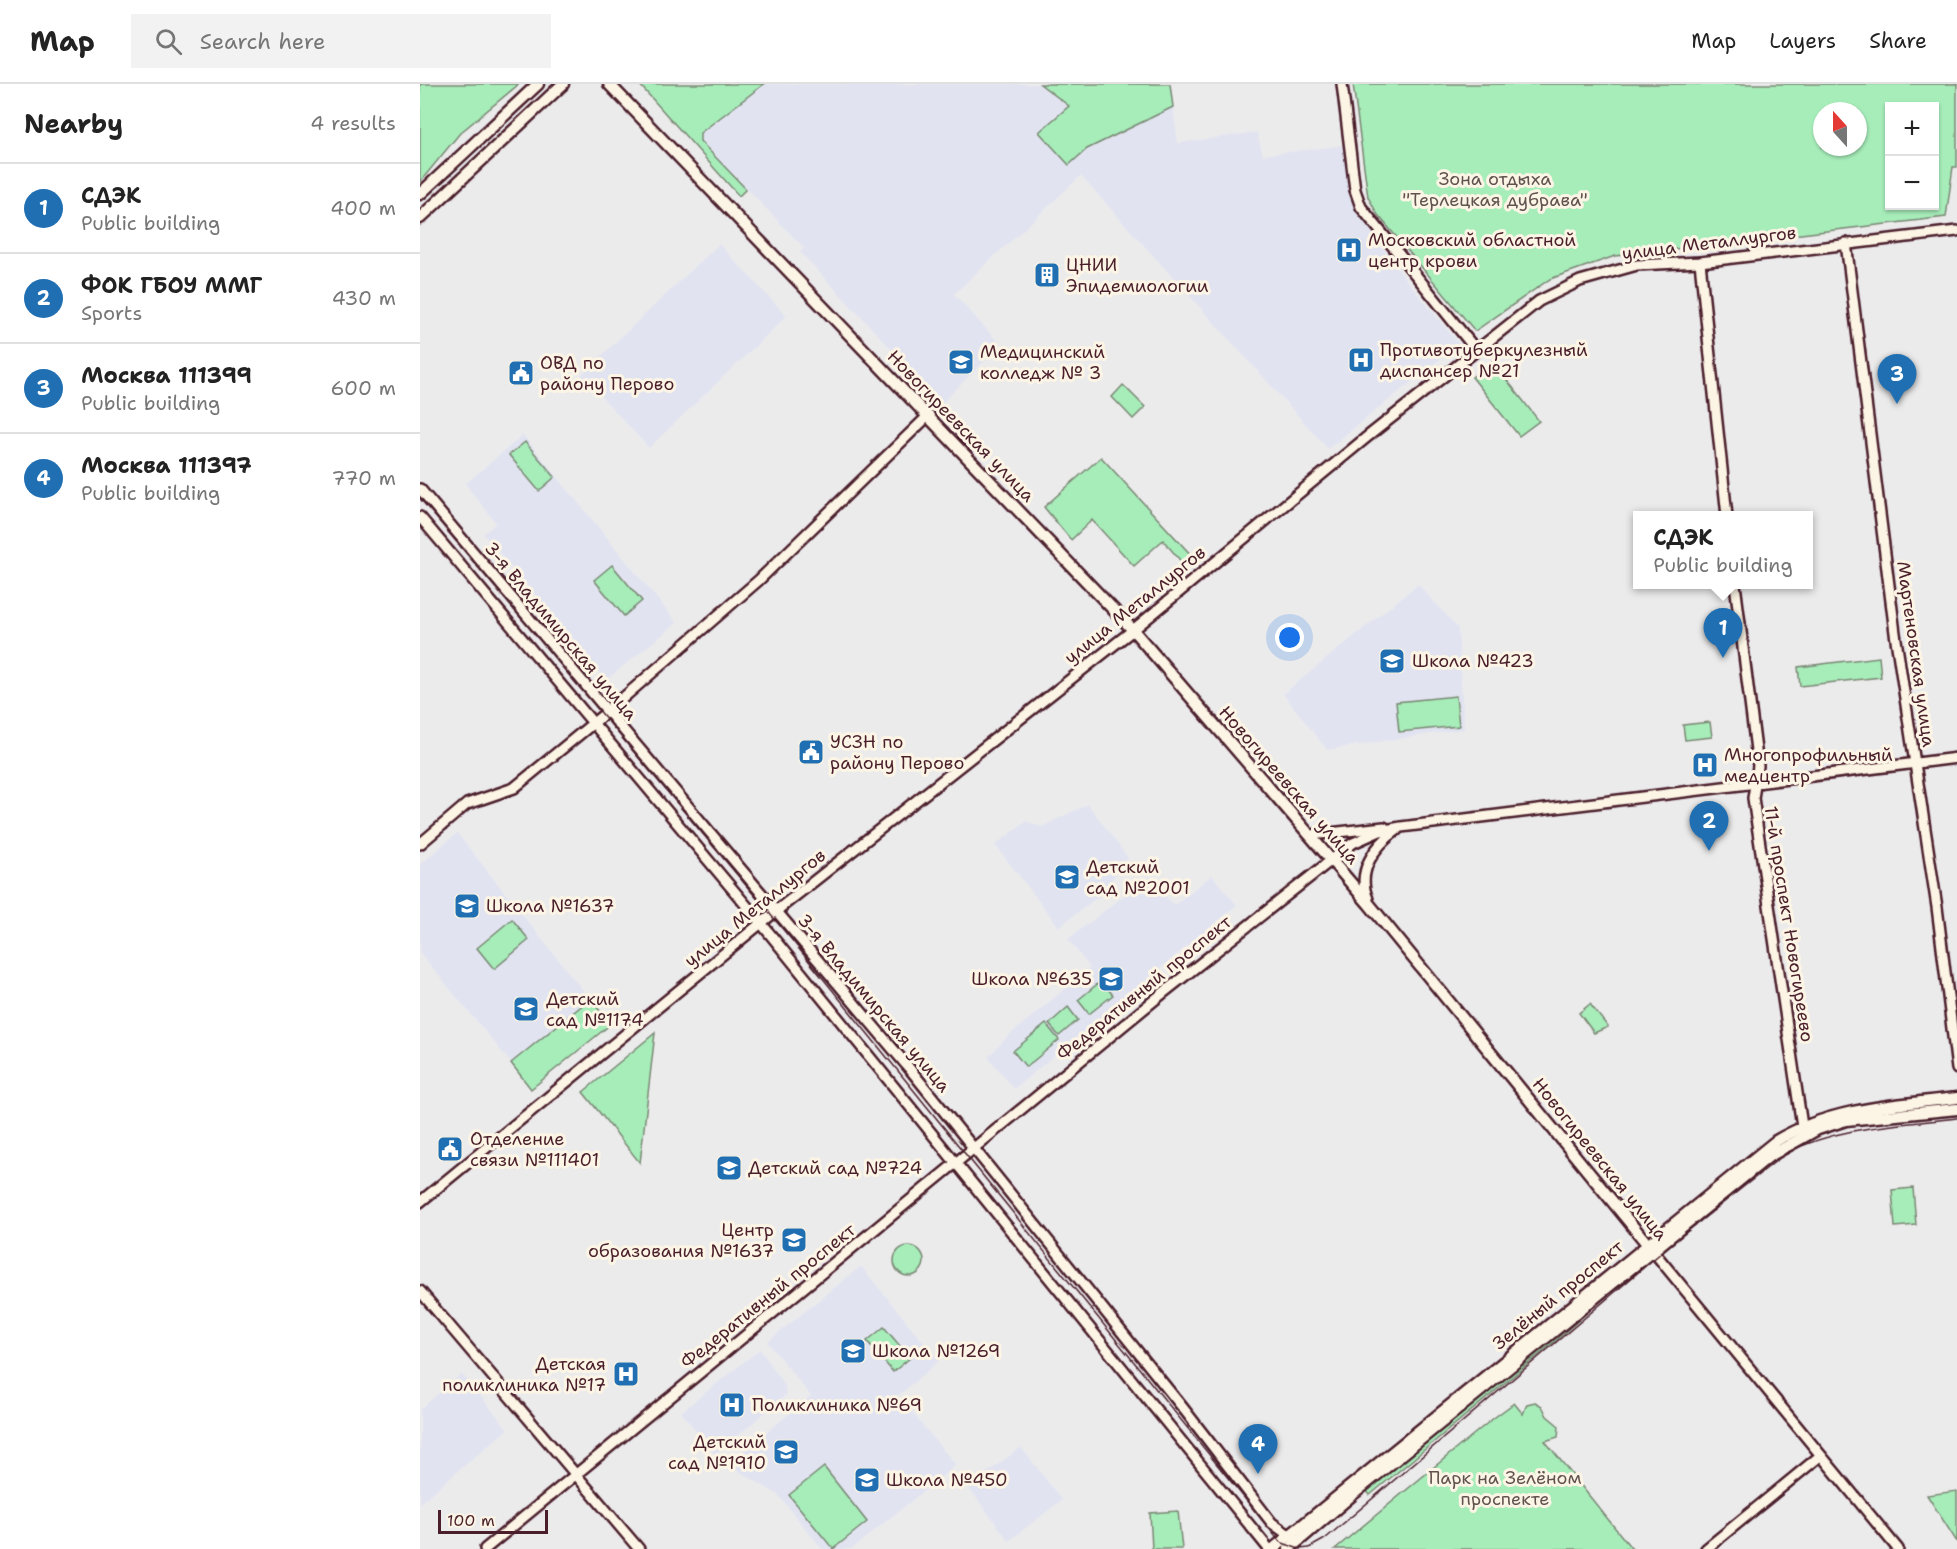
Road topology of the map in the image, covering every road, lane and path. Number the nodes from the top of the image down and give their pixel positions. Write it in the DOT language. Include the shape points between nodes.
graph roads {
  1 [pos="538,84"];
  2 [pos="563,84"];
  3 [pos="609,84"];
  4 [pos="1342,84"];
  5 [pos="420,194"];
  6 [pos="420,218"];
  7 [pos="1957,231"];
  8 [pos="1846,243"];
  9 [pos="1700,262"];
  10 [pos="1476,350"];
  11 [pos="929,415"];
  12 [pos="420,489"];
  13 [pos="1726,511"];
  14 [pos="420,517"];
  15 [pos="1736,589"];
  16 [pos="1132,630"];
  17 [pos="608,711"];
  18 [pos="593,723"];
  19 [pos="1957,758"];
  20 [pos="1915,764"];
  21 [pos="1755,783"];
  22 [pos="1401,827"];
  23 [pos="1311,835"];
  24 [pos="420,844"];
  25 [pos="1332,859"];
  26 [pos="1370,904"];
  27 [pos="776,911"];
  28 [pos="761,923"];
  29 [pos="1957,1069"];
  30 [pos="1957,1098"];
  31 [pos="1957,1109"];
  32 [pos="1802,1126"];
  33 [pos="974,1149"];
  34 [pos="957,1163"];
  35 [pos="420,1202"];
  36 [pos="1650,1247"];
  37 [pos="420,1291"];
  38 [pos="1820,1456"];
  39 [pos="576,1474"];
  40 [pos="1291,1542"];
  41 [pos="485,1549"];
  42 [pos="639,1549"];
  43 [pos="1271,1549"];
  44 [pos="1706,1549"];
  45 [pos="1898,1549"];
  1 -- 5 [label="main road"];
  2 -- 6 [label="main road"];
  3 -- 11 [label="main road, Новогиреевская улица"];
  4 -- 10 [label="street" via="1357,198 1369,219"];
  7 -- 8 [label="street, улица Металлургов"];
  8 -- 9 [label="street, улица Металлургов"];
  8 -- 20 [label="street, Мартеновская улица" via="1894,633"];
  9 -- 10 [label="street, улица Металлургов" via="1637,265 1572,284 1539,301"];
  9 -- 13 [label="street"];
  10 -- 16 [label="street, улица Металлургов"];
  11 -- 16 [label="main road, Новогиреевская улица"];
  11 -- 17 [label="street" via="759,580"];
  12 -- 17 [label="street, 3-я Владимирская улица"];
  14 -- 18 [label="street, 3-я Владимирская улица"];
  15 -- 21 [label="street, 11-й проспект Новогиреево" via="1758,766"];
  16 -- 23 [label="main road, Новогиреевская улица"];
  16 -- 27 [label="street, улица Металлургов"];
  17 -- 18 [label="street"];
  17 -- 27 [label="street, 3-я Владимирская улица"];
  18 -- 24 [label="street" via="514,788 467,804"];
  18 -- 28 [label="street, 3-я Владимирская улица"];
  19 -- 20 [label="street, Федеративный проспект"];
  20 -- 21 [label="street, Федеративный проспект"];
  20 -- 29 [label="street, Мартеновская улица"];
  21 -- 22 [label="street, Федеративный проспект"];
  21 -- 32 [label="street, 11-й проспект Новогиреево" via="1753,798"];
  22 -- 23 [label="street"];
  22 -- 25 [label="street, Федеративный проспект" via="1353,843"];
  22 -- 26 [label="street" via="1373,853 1367,866 1362,880"];
  23 -- 25 [label="main road, Новогиреевская улица"];
  25 -- 26 [label="main road, Новогиреевская улица"];
  25 -- 33 [label="street, Федеративный проспект"];
  26 -- 36 [label="main road, Новогиреевская улица"];
  27 -- 28 [label="street, улица Металлургов"];
  27 -- 33 [label="street, 3-я Владимирская улица"];
  28 -- 34 [label="street, 3-я Владимирская улица"];
  28 -- 35 [label="street, улица Металлургов"];
  30 -- 32 [label="main road, Зелёный проспект" via="1842,1112"];
  31 -- 36 [label="main road, Зелёный проспект" via="1846,1120 1818,1129 1768,1156"];
  32 -- 36 [label="main road, Зелёный проспект" via="1758,1154"];
  33 -- 34 [label="street, Федеративный проспект"];
  33 -- 40 [label="street, 3-я Владимирская улица"];
  34 -- 39 [label="street, Федеративный проспект"];
  34 -- 43 [label="street, 3-я Владимирская улица"];
  36 -- 38 [label="street, Новогиреевская улица"];
  36 -- 40 [label="main road, Зелёный проспект"];
  37 -- 39 [label="street"];
  38 -- 44 [label="street"];
  38 -- 45 [label="street, Новогиреевская улица"];
  39 -- 41 [label="street, Федеративный проспект"];
  39 -- 42 [label="street"];
  40 -- 43 [label="main road, Зелёный проспект"];
}
